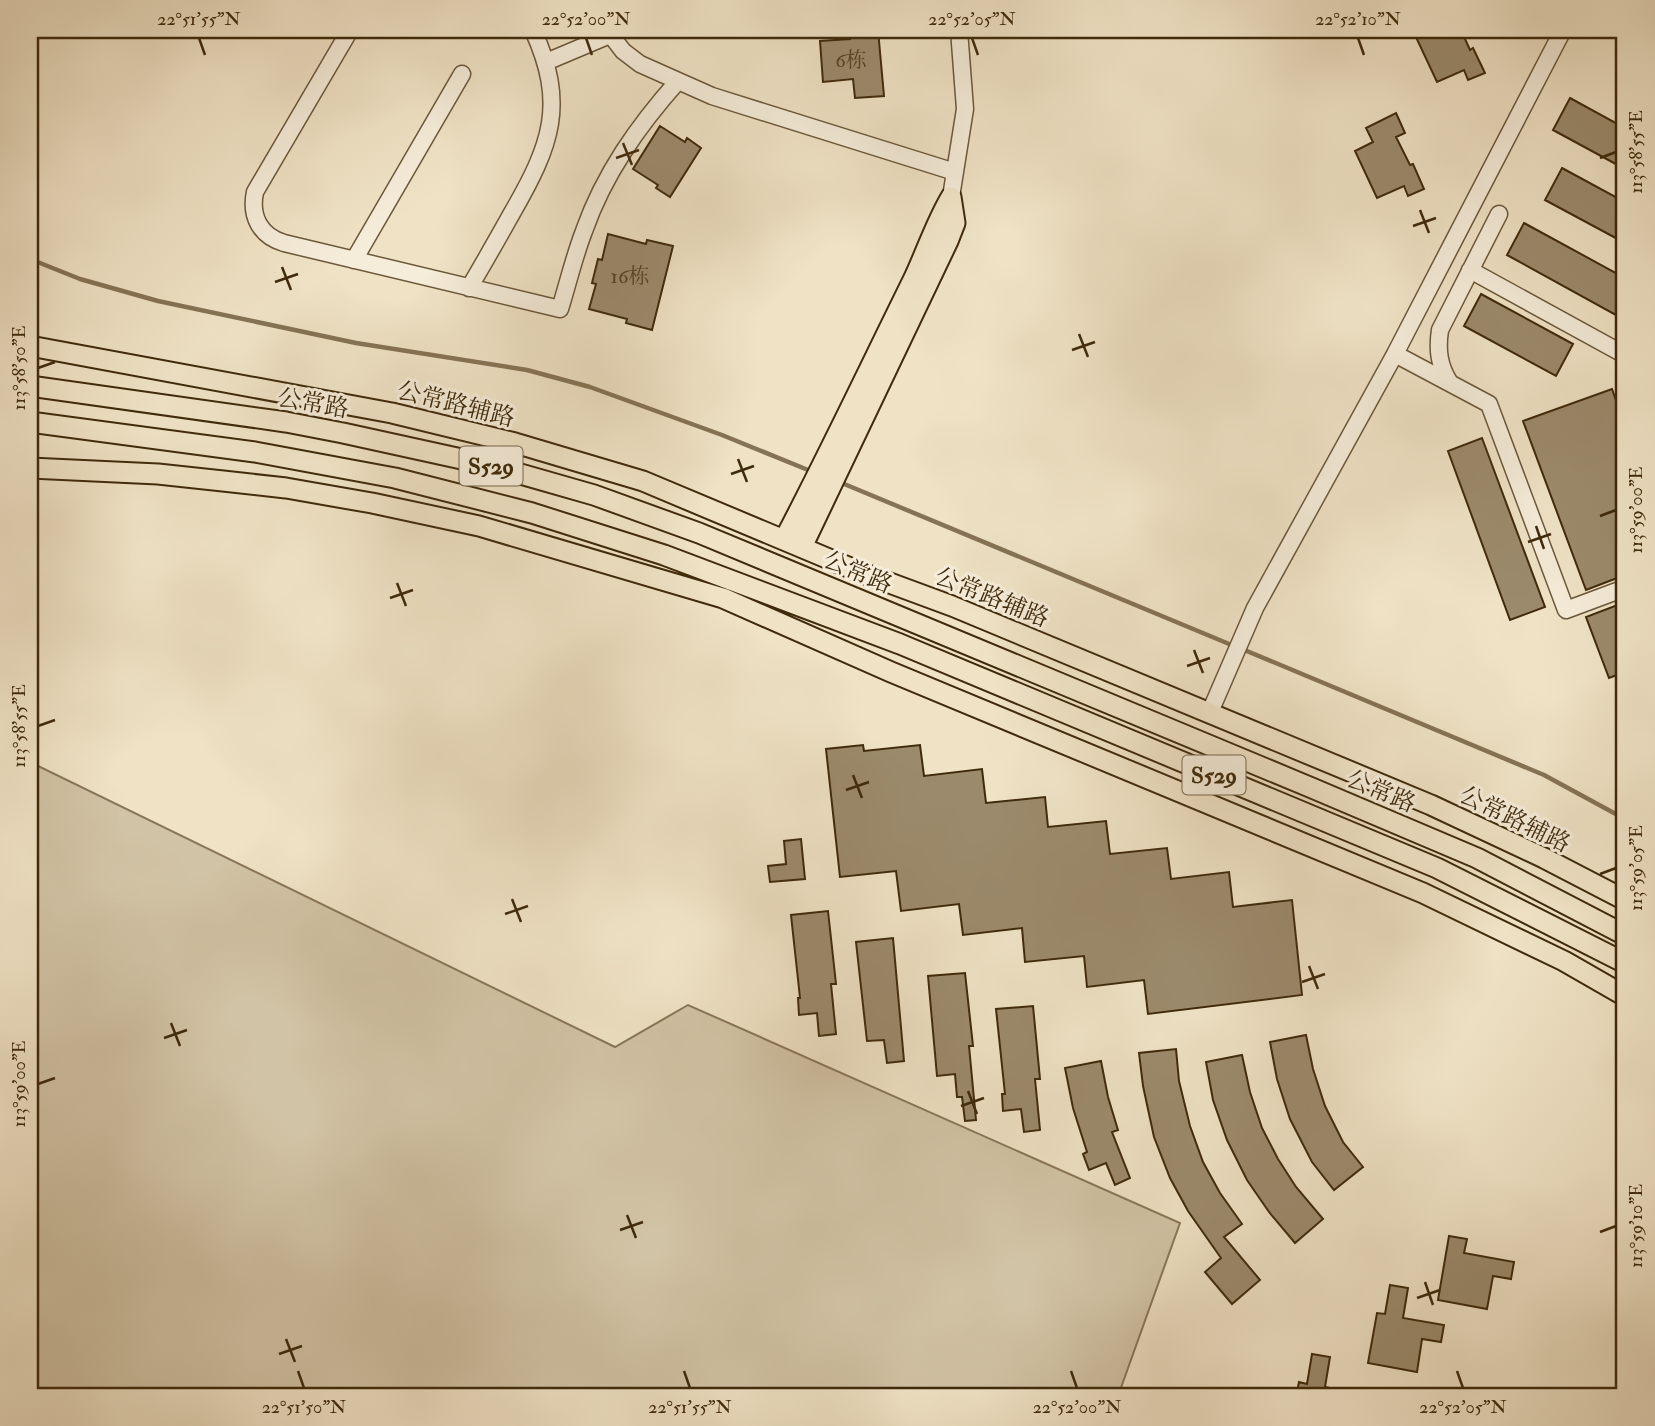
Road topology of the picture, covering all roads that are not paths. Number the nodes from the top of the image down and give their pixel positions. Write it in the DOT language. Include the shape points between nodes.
graph roads {
  1 [pos="350,30"];
  2 [pos="533,30"];
  3 [pos="959,30"];
  4 [pos="1563,30"];
  5 [pos="608,32"];
  6 [pos="546,62"];
  7 [pos="462,74"];
  8 [pos="678,81"];
  9 [pos="955,172"];
  10 [pos="951,197"];
  11 [pos="1499,215"];
  12 [pos="354,260"];
  13 [pos="1470,270"];
  14 [pos="470,288"];
  15 [pos="34,348"];
  16 [pos="1395,354"];
  17 [pos="1625,355"];
  18 [pos="1450,383"];
  19 [pos="30,386"];
  20 [pos="30,422"];
  21 [pos="35,468"];
  22 [pos="793,543"];
  23 [pos="860,572"];
  24 [pos="1625,588"];
  25 [pos="723,598"];
  26 [pos="795,605"];
  27 [pos="930,629"];
  28 [pos="1210,712"];
  29 [pos="1491,834"];
  30 [pos="1477,858"];
  31 [pos="1437,867"];
  32 [pos="1423,893"];
  33 [pos="1625,901"];
  34 [pos="1625,934"];
  35 [pos="1625,963"];
  36 [pos="1625,996"];
  1 -- 12 [label="street" via="259,186 253,207 262,230 276,241"];
  2 -- 6 [label="street"];
  3 -- 9 [label="street" via="965,109"];
  4 -- 16 [label="street"];
  5 -- 6 [label="street"];
  5 -- 8 [label="street" via="640,64"];
  6 -- 14 [label="street" via="551,117 546,145"];
  7 -- 12 [label="street"];
  8 -- 9 [label="street" via="712,96"];
  8 -- 14 [label="street" via="640,126 609,175 584,229 560,309"];
  9 -- 10 [label="street"];
  10 -- 22 [label="main road" via="955,223 948,241"];
  11 -- 13 [label="street"];
  12 -- 14 [label="street"];
  13 -- 17 [label="street"];
  13 -- 18 [label="street" via="1438,341 1440,363"];
  15 -- 22 [label="main road, 公常路辅路" via="392,413 515,443 643,481"];
  16 -- 18 [label="street"];
  16 -- 28 [label="street" via="1250,619"];
  18 -- 24 [label="street" via="1489,404 1566,610"];
  19 -- 27 [label="main road, 公常路 / S529" via="286,422 489,465 594,495 699,533"];
  20 -- 26 [label="main road, 公常路 / S529" via="395,478 638,546"];
  21 -- 25 [label="main road" via="223,481 372,503 479,526"];
  22 -- 23 [label="main road, 公常路辅路"];
  23 -- 27 [label="main road"];
  23 -- 28 [label="main road, 公常路辅路"];
  25 -- 26 [label="main road"];
  25 -- 32 [label="main road"];
  26 -- 31 [label="main road, 公常路 / S529" via="900,644"];
  27 -- 30 [label="main road, 公常路 / S529"];
  28 -- 29 [label="main road, 公常路辅路"];
  29 -- 30 [label="main road"];
  29 -- 33 [label="main road, 公常路辅路"];
  30 -- 34 [label="main road, 公常路 / S529"];
  31 -- 32 [label="main road"];
  31 -- 35 [label="main road, 公常路 / S529"];
  32 -- 36 [label="main road"];
}
